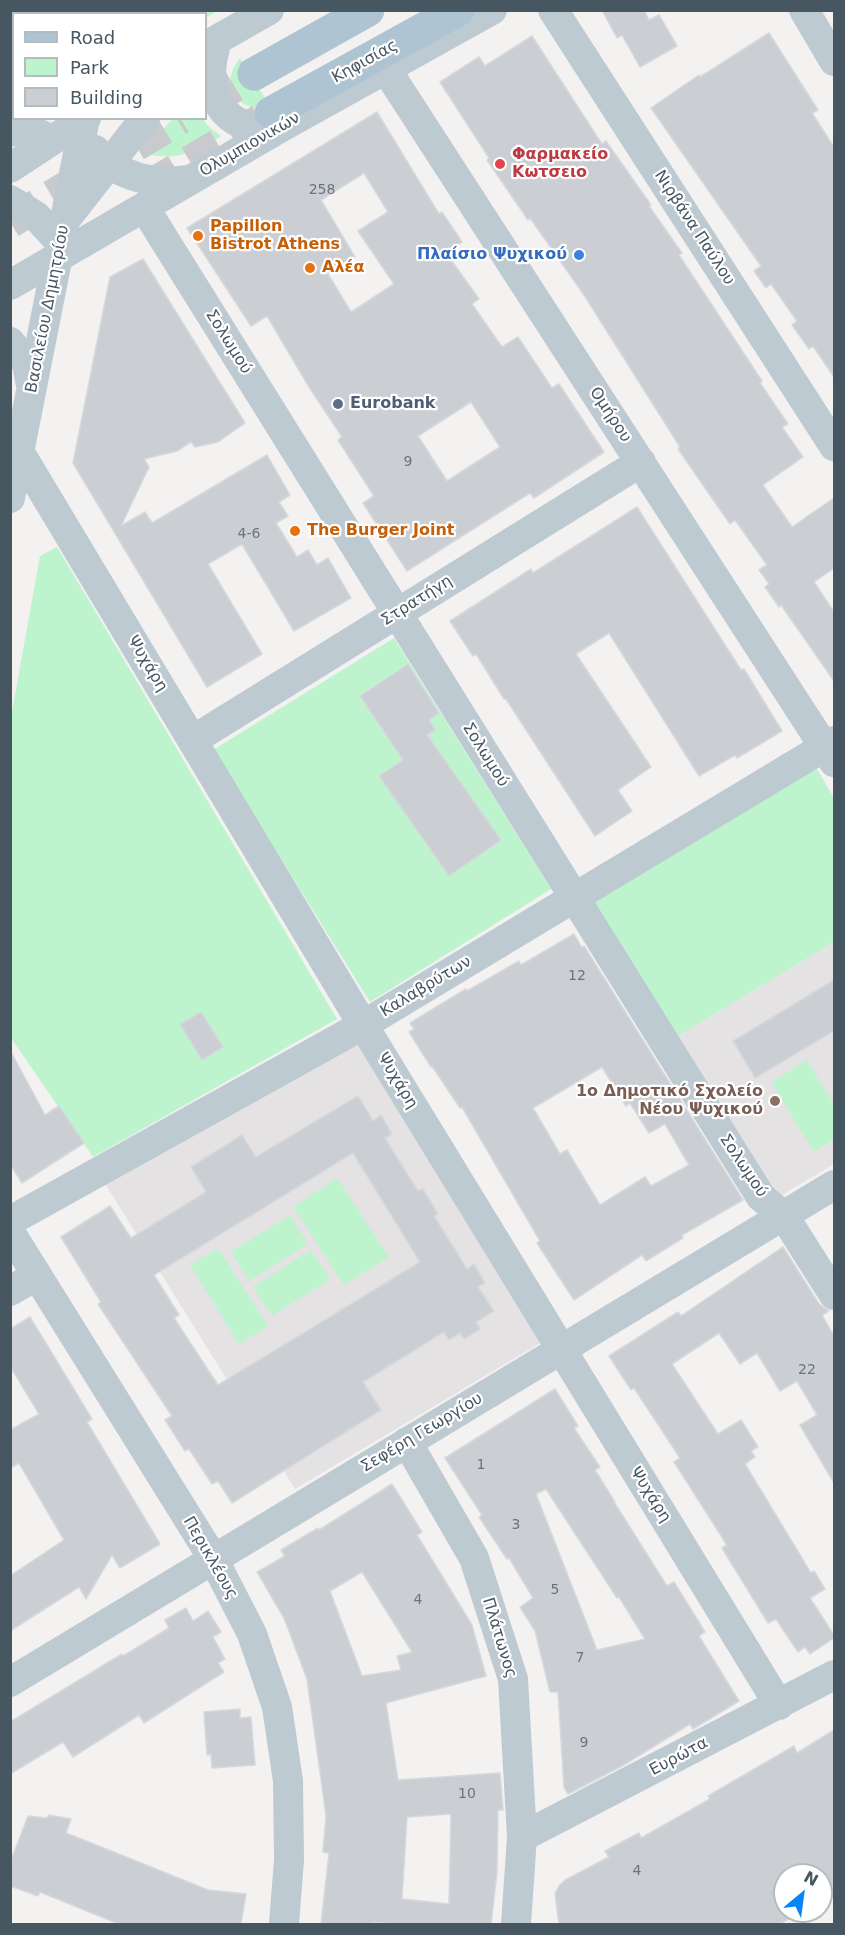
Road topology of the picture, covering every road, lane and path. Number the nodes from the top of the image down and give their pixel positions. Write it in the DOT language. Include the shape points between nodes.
graph roads {
  1 [pos="269,10"];
  2 [pos="368,10"];
  3 [pos="459,10"];
  4 [pos="492,10"];
  5 [pos="553,10"];
  6 [pos="804,10"];
  7 [pos="215,45"];
  8 [pos="834,61"];
  9 [pos="386,69"];
  10 [pos="254,74"];
  11 [pos="278,119"];
  12 [pos="143,120"];
  13 [pos="84,123"];
  14 [pos="10,132"];
  15 [pos="51,141"];
  16 [pos="110,164"];
  17 [pos="10,168"];
  18 [pos="190,180"];
  19 [pos="10,200"];
  20 [pos="144,207"];
  21 [pos="61,240"];
  22 [pos="10,285"];
  23 [pos="10,342"];
  24 [pos="31,392"];
  25 [pos="834,446"];
  26 [pos="20,453"];
  27 [pos="640,462"];
  28 [pos="10,498"];
  29 [pos="397,614"];
  30 [pos="193,740"];
  31 [pos="831,750"];
  32 [pos="574,898"];
  33 [pos="363,1025"];
  34 [pos="834,1185"];
  35 [pos="784,1216"];
  36 [pos="10,1221"];
  37 [pos="10,1232"];
  38 [pos="37,1275"];
  39 [pos="10,1291"];
  40 [pos="834,1295"];
  41 [pos="560,1349"];
  42 [pos="406,1442"];
  43 [pos="214,1560"];
  44 [pos="834,1675"];
  45 [pos="10,1682"];
  46 [pos="779,1705"];
  47 [pos="522,1837"];
  48 [pos="284,1924"];
  49 [pos="516,1924"];
  1 -- 7 [label="street"];
  2 -- 10 [label="main road"];
  3 -- 11 [label="main road, Κηφισίας"];
  4 -- 9 [label="street, Ολυμπιονικών"];
  5 -- 25 [label="street, Νιρβάνα Παύλου"];
  6 -- 8 [label="street"];
  7 -- 11 [label="street" via="210,82 229,117 247,127 266,129"];
  9 -- 11 [label="street, Ολυμπιονικών"];
  9 -- 27 [label="street, Ομήρου"];
  11 -- 18 [label="street, Ολυμπιονικών"];
  12 -- 16 [label="street"];
  13 -- 15 [label="street"];
  13 -- 16 [label="street" via="101,157"];
  13 -- 21 [label="street, Βασιλείου Δημητρίου"];
  14 -- 15 [label="street" via="36,131"];
  15 -- 17 [label="street"];
  16 -- 18 [label="street" via="124,173 160,183"];
  16 -- 21 [label="street"];
  18 -- 20 [label="street, Ολυμπιονικών"];
  19 -- 21 [label="street" via="36,216"];
  20 -- 21 [label="street, Ολυμπιονικών"];
  20 -- 29 [label="street, Σολωμού"];
  21 -- 22 [label="street, Ολυμπιονικών"];
  21 -- 24 [label="street, Βασιλείου Δημητρίου"];
  23 -- 24 [label="street" via="27,363"];
  24 -- 26 [label="street, Βασιλείου Δημητρίου"];
  26 -- 28 [label="street, Βασιλείου Δημητρίου"];
  26 -- 30 [label="street, Ψυχάρη"];
  27 -- 29 [label="street, Στρατήγη"];
  27 -- 31 [label="street, Ομήρου"];
  29 -- 30 [label="street, Στρατήγη"];
  29 -- 32 [label="street, Σολωμού"];
  30 -- 33 [label="street, Ψυχάρη"];
  31 -- 32 [label="street, Καλαβρύτων"];
  32 -- 33 [label="street, Καλαβρύτων"];
  32 -- 35 [label="street, Σολωμού" via="761,1197"];
  33 -- 36 [label="street, Καλαβρύτων"];
  33 -- 41 [label="street, Ψυχάρη"];
  34 -- 35 [label="street, Σεφέρη Γεωργίου"];
  35 -- 40 [label="street, Σολωμού"];
  35 -- 41 [label="street, Σεφέρη Γεωργίου"];
  37 -- 38 [label="street, Περικλέους"];
  38 -- 39 [label="street"];
  38 -- 43 [label="street, Περικλέους"];
  41 -- 42 [label="street, Σεφέρη Γεωργίου"];
  41 -- 46 [label="street, Ψυχάρη"];
  42 -- 43 [label="street, Σεφέρη Γεωργίου"];
  42 -- 47 [label="street, Πλάτωνος" via="474,1558 513,1679"];
  43 -- 45 [label="street, Σεφέρη Γεωργίου"];
  43 -- 48 [label="street, Περικλέους" via="252,1634 277,1707 288,1781 289,1860"];
  44 -- 46 [label="street, Ευρώτα"];
  46 -- 47 [label="street, Ευρώτα"];
  47 -- 49 [label="street, Πλάτωνος"];
}
